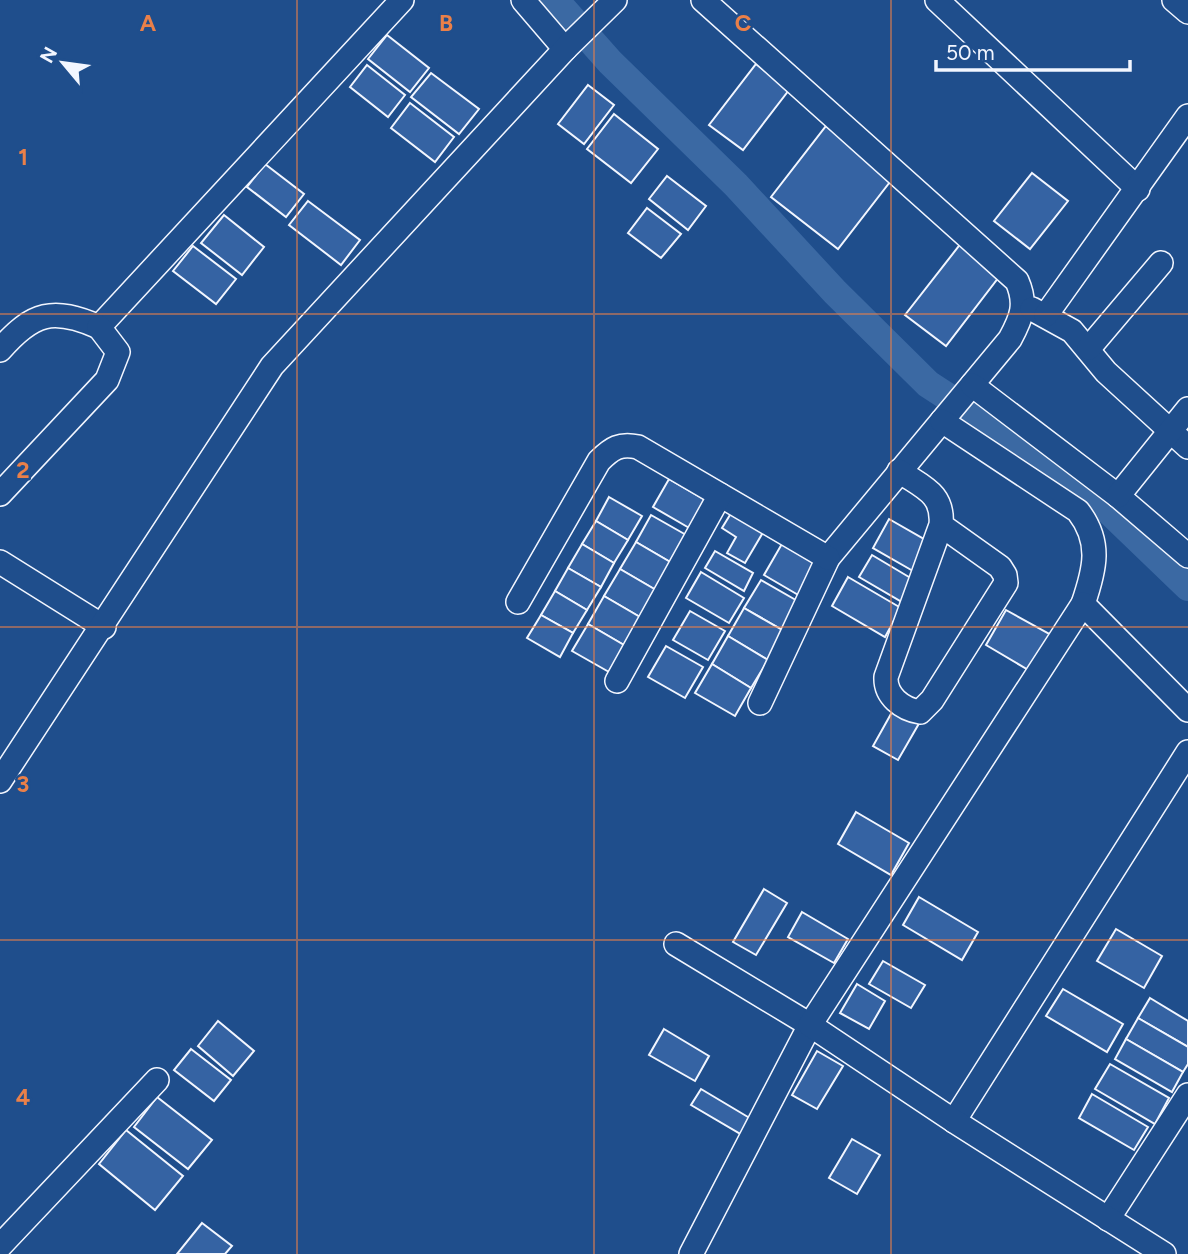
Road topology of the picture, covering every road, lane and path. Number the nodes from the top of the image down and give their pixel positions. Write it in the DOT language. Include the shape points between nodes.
graph roads {
  1 [pos="402,0"];
  2 [pos="523,0"];
  3 [pos="615,0"];
  4 [pos="703,0"];
  5 [pos="937,0"];
  6 [pos="1174,0"];
  7 [pos="1188,12"];
  8 [pos="566,49"];
  9 [pos="1188,116"];
  10 [pos="1138,189"];
  11 [pos="1161,263"];
  12 [pos="1024,306"];
  13 [pos="1046,315"];
  14 [pos="99,327"];
  15 [pos="1089,348"];
  16 [pos="0,350"];
  17 [pos="971,386"];
  18 [pos="1188,409"];
  19 [pos="943,420"];
  20 [pos="1170,430"];
  21 [pos="1188,447"];
  22 [pos="900,471"];
  23 [pos="0,494"];
  24 [pos="720,495"];
  25 [pos="1118,496"];
  26 [pos="941,525"];
  27 [pos="1188,556"];
  28 [pos="828,558"];
  29 [pos="0,562"];
  30 [pos="518,602"];
  31 [pos="1083,604"];
  32 [pos="104,627"];
  33 [pos="617,681"];
  34 [pos="760,703"];
  35 [pos="1188,709"];
  36 [pos="1188,752"];
  37 [pos="0,781"];
  38 [pos="676,944"];
  39 [pos="810,1026"];
  40 [pos="157,1080"];
  41 [pos="1188,1095"];
  42 [pos="954,1121"];
  43 [pos="1108,1219"];
  44 [pos="0,1246"];
  45 [pos="691,1254"];
  46 [pos="1164,1254"];
  1 -- 14 [label="street"];
  2 -- 8 [label="street"];
  3 -- 8 [label="street"];
  4 -- 12 [label="street" via="1017,281"];
  5 -- 10 [label="street"];
  6 -- 7 [label="street"];
  8 -- 32 [label="street" via="272,366"];
  9 -- 10 [label="street"];
  10 -- 13 [label="street"];
  11 -- 15 [label="street"];
  12 -- 13 [label="street"];
  12 -- 17 [label="street" via="1010,338"];
  13 -- 15 [label="street"];
  14 -- 16 [label="street" via="69,314 40,318 19,328"];
  14 -- 23 [label="street" via="118,352 107,380"];
  15 -- 20 [label="street" via="1106,372"];
  17 -- 19 [label="street"];
  17 -- 25 [label="street"];
  18 -- 20 [label="street"];
  19 -- 22 [label="street"];
  19 -- 31 [label="street" via="1078,512 1090,527 1095,571"];
  20 -- 21 [label="street"];
  20 -- 25 [label="street"];
  22 -- 26 [label="street" via="941,503"];
  22 -- 28 [label="street"];
  24 -- 28 [label="street"];
  24 -- 30 [label="street" via="638,447 624,444 611,450 600,461"];
  24 -- 33 [label="street"];
  25 -- 27 [label="street"];
  26 -- 26 [label="street" via="1000,567 1006,583 920,712 896,701 885,687 886,677"];
  28 -- 34 [label="street"];
  29 -- 32 [label="street"];
  31 -- 35 [label="street"];
  31 -- 39 [label="street"];
  32 -- 37 [label="street"];
  36 -- 42 [label="street"];
  38 -- 39 [label="street"];
  39 -- 42 [label="street"];
  39 -- 45 [label="street"];
  40 -- 44 [label="street"];
  41 -- 43 [label="street"];
  42 -- 43 [label="street"];
  43 -- 46 [label="street"];
}
